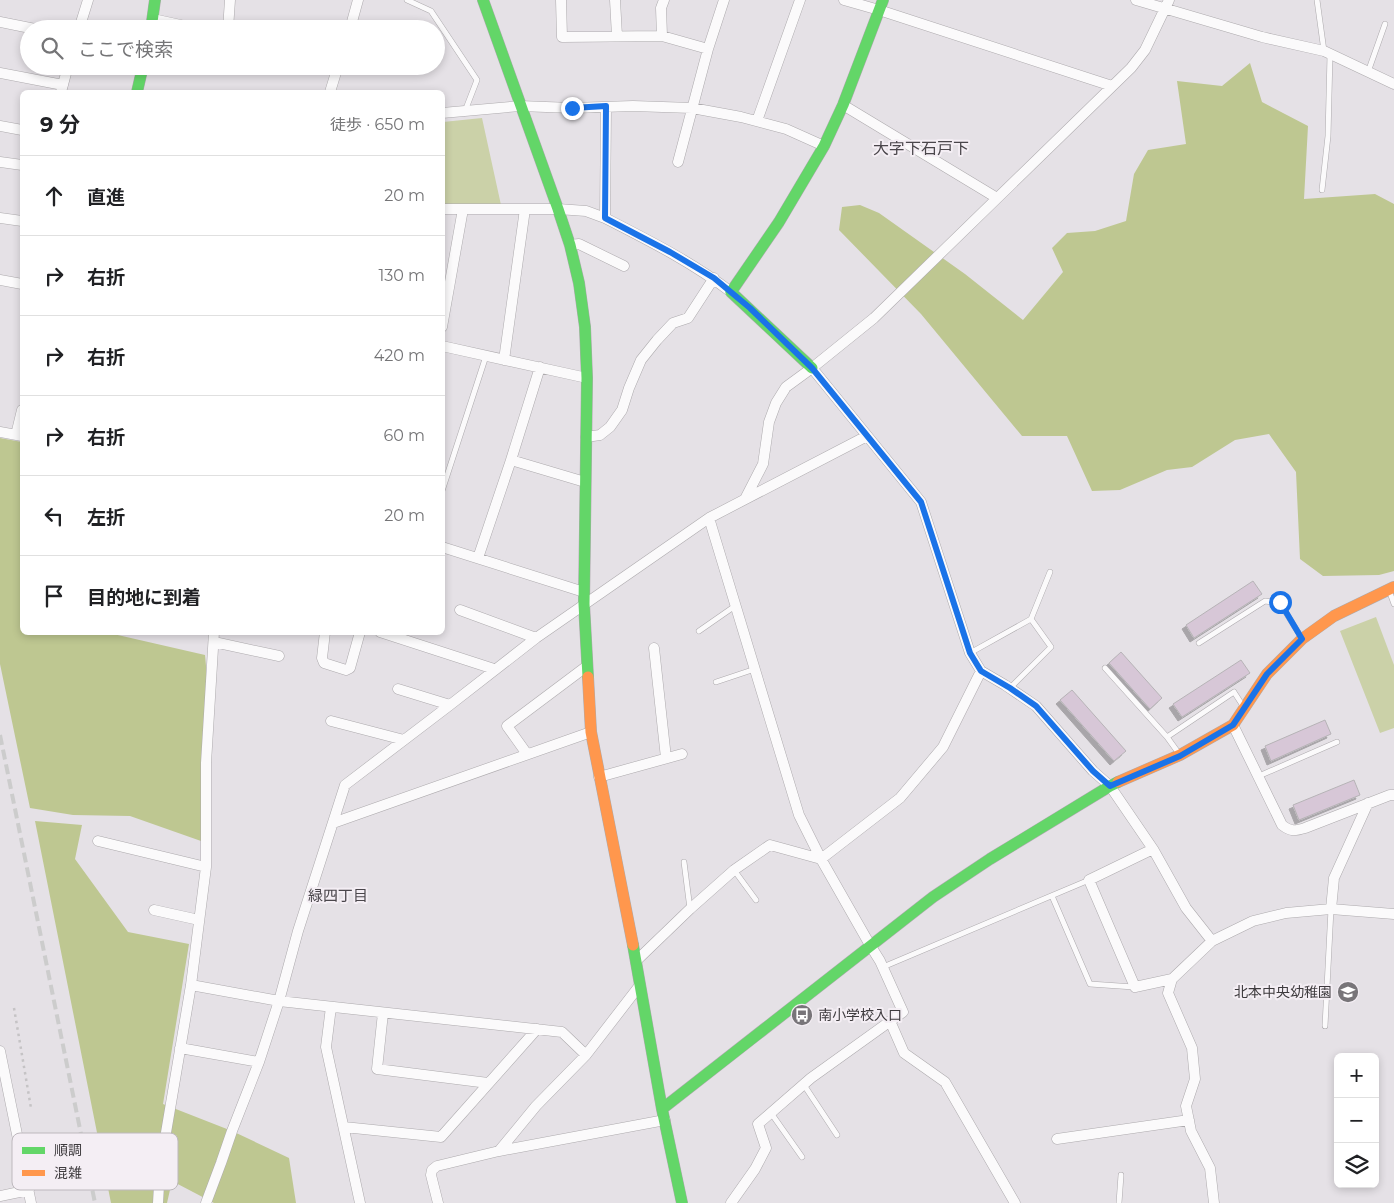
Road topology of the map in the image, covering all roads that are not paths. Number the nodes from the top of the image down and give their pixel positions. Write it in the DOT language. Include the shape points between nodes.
graph roads {
  1 [pos="88,0"];
  2 [pos="155,0"];
  3 [pos="230,0"];
  4 [pos="358,0"];
  5 [pos="407,0"];
  6 [pos="562,0"];
  7 [pos="615,0"];
  8 [pos="664,0"];
  9 [pos="724,0"];
  10 [pos="800,0"];
  11 [pos="844,0"];
  12 [pos="1136,0"];
  13 [pos="1317,0"];
  14 [pos="484,1"];
  15 [pos="1168,4"];
  16 [pos="881,5"];
  17 [pos="82,20"];
  18 [pos="152,20"];
  19 [pos="229,20"];
  20 [pos="352,20"];
  21 [pos="437,20"];
  22 [pos="0,22"];
  23 [pos="1385,24"];
  24 [pos="20,26"];
  25 [pos="445,32"];
  26 [pos="617,36"];
  27 [pos="662,36"];
  28 [pos="708,49"];
  29 [pos="1327,53"];
  30 [pos="1368,72"];
  31 [pos="0,73"];
  32 [pos="66,75"];
  33 [pos="141,75"];
  34 [pos="335,75"];
  35 [pos="1394,84"];
  36 [pos="1112,86"];
  37 [pos="62,89"];
  38 [pos="137,90"];
  39 [pos="331,90"];
  40 [pos="843,105"];
  41 [pos="520,106"];
  42 [pos="606,106"];
  43 [pos="692,108"];
  44 [pos="465,111"];
  45 [pos="445,113"];
  46 [pos="757,121"];
  47 [pos="0,126"];
  48 [pos="20,130"];
  49 [pos="824,146"];
  50 [pos="0,162"];
  51 [pos="678,162"];
  52 [pos="20,165"];
  53 [pos="1322,190"];
  54 [pos="997,198"];
  55 [pos="445,209"];
  56 [pos="462,209"];
  57 [pos="524,209"];
  58 [pos="558,209"];
  59 [pos="0,218"];
  60 [pos="605,218"];
  61 [pos="20,222"];
  62 [pos="570,245"];
  63 [pos="624,266"];
  64 [pos="714,278"];
  65 [pos="0,280"];
  66 [pos="20,284"];
  67 [pos="731,292"];
  68 [pos="445,309"];
  69 [pos="445,347"];
  70 [pos="486,356"];
  71 [pos="504,360"];
  72 [pos="540,368"];
  73 [pos="812,368"];
  74 [pos="587,378"];
  75 [pos="0,432"];
  76 [pos="19,436"];
  77 [pos="867,436"];
  78 [pos="586,437"];
  79 [pos="511,460"];
  80 [pos="445,482"];
  81 [pos="585,482"];
  82 [pos="745,499"];
  83 [pos="709,518"];
  84 [pos="445,547"];
  85 [pos="478,558"];
  86 [pos="1050,572"];
  87 [pos="1391,588"];
  88 [pos="584,592"];
  89 [pos="584,604"];
  90 [pos="1394,604"];
  91 [pos="736,606"];
  92 [pos="460,610"];
  93 [pos="1031,619"];
  94 [pos="699,631"];
  95 [pos="325,635"];
  96 [pos="359,635"];
  97 [pos="389,635"];
  98 [pos="214,637"];
  99 [pos="536,638"];
  100 [pos="1302,639"];
  101 [pos="1198,644"];
  102 [pos="654,648"];
  103 [pos="970,653"];
  104 [pos="280,656"];
  105 [pos="587,666"];
  106 [pos="1104,668"];
  107 [pos="494,669"];
  108 [pos="755,669"];
  109 [pos="981,671"];
  110 [pos="716,682"];
  111 [pos="1010,688"];
  112 [pos="398,689"];
  113 [pos="450,705"];
  114 [pos="1245,709"];
  115 [pos="331,721"];
  116 [pos="1233,725"];
  117 [pos="591,732"];
  118 [pos="1167,738"];
  119 [pos="404,740"];
  120 [pos="1337,742"];
  121 [pos="527,754"];
  122 [pos="682,754"];
  123 [pos="1180,756"];
  124 [pos="666,758"];
  125 [pos="1259,776"];
  126 [pos="600,777"];
  127 [pos="1110,786"];
  128 [pos="1394,794"];
  129 [pos="1368,803"];
  130 [pos="333,823"];
  131 [pos="98,841"];
  132 [pos="1152,850"];
  133 [pos="821,859"];
  134 [pos="684,862"];
  135 [pos="206,867"];
  136 [pos="734,870"];
  137 [pos="1089,880"];
  138 [pos="1052,896"];
  139 [pos="756,900"];
  140 [pos="1331,908"];
  141 [pos="690,909"];
  142 [pos="154,910"];
  143 [pos="1394,914"];
  144 [pos="200,920"];
  145 [pos="1212,941"];
  146 [pos="870,945"];
  147 [pos="636,961"];
  148 [pos="883,967"];
  149 [pos="1172,979"];
  150 [pos="191,985"];
  151 [pos="640,985"];
  152 [pos="1135,987"];
  153 [pos="279,1001"];
  154 [pos="331,1007"];
  155 [pos="383,1013"];
  156 [pos="890,1021"];
  157 [pos="1325,1026"];
  158 [pos="536,1029"];
  159 [pos="180,1048"];
  160 [pos="586,1055"];
  161 [pos="1,1057"];
  162 [pos="259,1062"];
  163 [pos="488,1083"];
  164 [pos="803,1084"];
  165 [pos="771,1113"];
  166 [pos="664,1114"];
  167 [pos="1189,1120"];
  168 [pos="344,1127"];
  169 [pos="16,1133"];
  170 [pos="166,1133"];
  171 [pos="837,1135"];
  172 [pos="1057,1139"];
  173 [pos="499,1151"];
  174 [pos="802,1157"];
  175 [pos="1121,1175"];
  176 [pos="28,1190"];
  177 [pos="159,1190"];
  178 [pos="0,1196"];
  179 [pos="32,1203"];
  180 [pos="158,1203"];
  181 [pos="206,1203"];
  182 [pos="360,1203"];
  183 [pos="438,1203"];
  184 [pos="682,1203"];
  185 [pos="730,1203"];
  186 [pos="1015,1203"];
  187 [pos="1119,1203"];
  188 [pos="1214,1203"];
  1 -- 17 [label="street"];
  2 -- 18 [label="street"];
  3 -- 19 [label="street"];
  4 -- 20 [label="street"];
  5 -- 21 [label="lane" via="431,11"];
  6 -- 26 [label="street" via="562,36"];
  7 -- 26 [label="street"];
  8 -- 27 [label="street" via="661,8"];
  9 -- 28 [label="street"];
  10 -- 46 [label="street"];
  11 -- 16 [label="street"];
  12 -- 15 [label="street"];
  13 -- 29 [label="lane"];
  14 -- 41 [label="street"];
  15 -- 29 [label="street" via="1262,36"];
  15 -- 36 [label="street" via="1145,50"];
  16 -- 36 [label="street"];
  16 -- 40 [label="street"];
  22 -- 24 [label="street"];
  23 -- 30 [label="lane"];
  25 -- 44 [label="lane" via="477,80"];
  26 -- 27 [label="street"];
  27 -- 28 [label="street"];
  28 -- 43 [label="street"];
  29 -- 30 [label="street"];
  29 -- 53 [label="lane" via="1328,136"];
  30 -- 35 [label="street"];
  31 -- 37 [label="street"];
  32 -- 37 [label="street"];
  33 -- 38 [label="street"];
  34 -- 39 [label="street"];
  36 -- 54 [label="street"];
  40 -- 49 [label="street"];
  40 -- 54 [label="street"];
  41 -- 42 [label="street"];
  41 -- 44 [label="street"];
  41 -- 58 [label="street"];
  42 -- 43 [label="street"];
  42 -- 60 [label="street"];
  43 -- 46 [label="street"];
  43 -- 51 [label="street"];
  44 -- 45 [label="street"];
  46 -- 49 [label="street" via="786,129"];
  47 -- 48 [label="street"];
  49 -- 67 [label="street" via="779,222"];
  50 -- 52 [label="street"];
  54 -- 73 [label="street" via="874,318"];
  55 -- 56 [label="street"];
  56 -- 57 [label="street"];
  56 -- 68 [label="street"];
  57 -- 58 [label="street"];
  57 -- 71 [label="street"];
  58 -- 60 [label="street" via="586,211"];
  58 -- 62 [label="street"];
  59 -- 61 [label="street"];
  60 -- 64 [label="street"];
  62 -- 63 [label="street" via="579,244"];
  62 -- 74 [label="street" via="585,327"];
  64 -- 67 [label="street"];
  64 -- 78 [label="street" via="688,318 673,323 641,360 622,410 610,427 600,435"];
  65 -- 66 [label="street"];
  67 -- 73 [label="street"];
  69 -- 70 [label="street"];
  70 -- 71 [label="street"];
  70 -- 80 [label="lane"];
  71 -- 72 [label="street"];
  72 -- 74 [label="street"];
  72 -- 79 [label="street"];
  73 -- 77 [label="street"];
  73 -- 82 [label="street" via="786,387 776,403 769,422 763,464"];
  74 -- 78 [label="street"];
  75 -- 76 [label="street"];
  77 -- 82 [label="street"];
  77 -- 103 [label="street" via="921,502"];
  78 -- 81 [label="street"];
  79 -- 81 [label="street"];
  79 -- 85 [label="street"];
  81 -- 88 [label="street"];
  82 -- 83 [label="street"];
  83 -- 89 [label="street"];
  83 -- 91 [label="street"];
  84 -- 85 [label="street"];
  85 -- 88 [label="street"];
  86 -- 93 [label="lane"];
  87 -- 90 [label="lane"];
  87 -- 100 [label="street" via="1334,616"];
  88 -- 89 [label="street"];
  89 -- 99 [label="street"];
  89 -- 105 [label="street"];
  91 -- 94 [label="lane"];
  91 -- 108 [label="street"];
  92 -- 99 [label="street"];
  93 -- 103 [label="lane"];
  93 -- 111 [label="lane" via="1051,647"];
  95 -- 96 [label="street" via="324,663 346,670 350,668"];
  97 -- 107 [label="street"];
  98 -- 104 [label="street"];
  98 -- 135 [label="street" via="206,763"];
  99 -- 107 [label="street"];
  100 -- 101 [label="lane" via="1280,602 1265,600"];
  100 -- 114 [label="street" via="1267,674"];
  102 -- 124 [label="street"];
  103 -- 109 [label="street"];
  105 -- 117 [label="street"];
  105 -- 121 [label="street" via="507,726"];
  106 -- 118 [label="lane"];
  107 -- 113 [label="street"];
  108 -- 110 [label="lane"];
  108 -- 133 [label="street" via="799,815"];
  109 -- 111 [label="street"];
  109 -- 133 [label="street" via="943,746 900,798"];
  111 -- 127 [label="street" via="1036,706"];
  112 -- 113 [label="street"];
  113 -- 119 [label="street"];
  114 -- 116 [label="street"];
  114 -- 118 [label="lane" via="1234,692"];
  115 -- 119 [label="street"];
  116 -- 123 [label="street"];
  116 -- 125 [label="street"];
  117 -- 121 [label="street"];
  117 -- 126 [label="street"];
  118 -- 123 [label="lane"];
  119 -- 130 [label="street" via="345,785"];
  120 -- 125 [label="lane"];
  121 -- 130 [label="street"];
  122 -- 124 [label="street"];
  123 -- 127 [label="street"];
  124 -- 126 [label="street"];
  125 -- 129 [label="street" via="1282,825 1289,830 1305,828"];
  126 -- 147 [label="street"];
  127 -- 132 [label="street"];
  127 -- 146 [label="street" via="990,859"];
  128 -- 129 [label="street"];
  129 -- 140 [label="street" via="1334,878"];
  130 -- 153 [label="street"];
  131 -- 135 [label="street"];
  132 -- 137 [label="street"];
  132 -- 145 [label="street" via="1186,908"];
  133 -- 136 [label="street" via="770,846"];
  133 -- 146 [label="street"];
  134 -- 141 [label="lane"];
  135 -- 144 [label="street"];
  136 -- 139 [label="lane"];
  136 -- 141 [label="street"];
  137 -- 138 [label="lane"];
  137 -- 152 [label="street"];
  138 -- 148 [label="lane"];
  138 -- 152 [label="lane" via="1090,984"];
  140 -- 143 [label="street"];
  140 -- 145 [label="street" via="1253,921"];
  140 -- 157 [label="lane"];
  141 -- 147 [label="street"];
  142 -- 144 [label="street"];
  144 -- 150 [label="street"];
  145 -- 149 [label="street"];
  146 -- 148 [label="street"];
  146 -- 166 [label="street"];
  147 -- 151 [label="street"];
  148 -- 156 [label="street" via="903,1012"];
  149 -- 152 [label="street"];
  149 -- 167 [label="street" via="1168,993 1192,1048 1195,1079 1186,1106"];
  150 -- 153 [label="street"];
  150 -- 159 [label="street"];
  151 -- 160 [label="street"];
  151 -- 166 [label="street"];
  153 -- 154 [label="street"];
  153 -- 162 [label="street"];
  154 -- 155 [label="street"];
  154 -- 168 [label="street" via="326,1047"];
  155 -- 158 [label="street"];
  155 -- 163 [label="street" via="377,1069"];
  156 -- 164 [label="street"];
  156 -- 186 [label="street" via="904,1053 945,1082"];
  158 -- 160 [label="street" via="562,1032"];
  158 -- 163 [label="street"];
  159 -- 162 [label="street"];
  159 -- 170 [label="street"];
  160 -- 173 [label="street" via="536,1106"];
  161 -- 169 [label="street"];
  162 -- 181 [label="street"];
  163 -- 168 [label="street" via="441,1137"];
  164 -- 165 [label="street"];
  164 -- 171 [label="lane"];
  165 -- 174 [label="lane"];
  165 -- 185 [label="street" via="758,1124 766,1148"];
  166 -- 173 [label="street"];
  166 -- 184 [label="street"];
  167 -- 172 [label="street"];
  167 -- 188 [label="street" via="1191,1131 1210,1168"];
  168 -- 182 [label="street"];
  173 -- 183 [label="street" via="432,1170"];
  175 -- 187 [label="lane"];
  176 -- 178 [label="street"];
  176 -- 179 [label="street"];
  177 -- 180 [label="street"];
}
